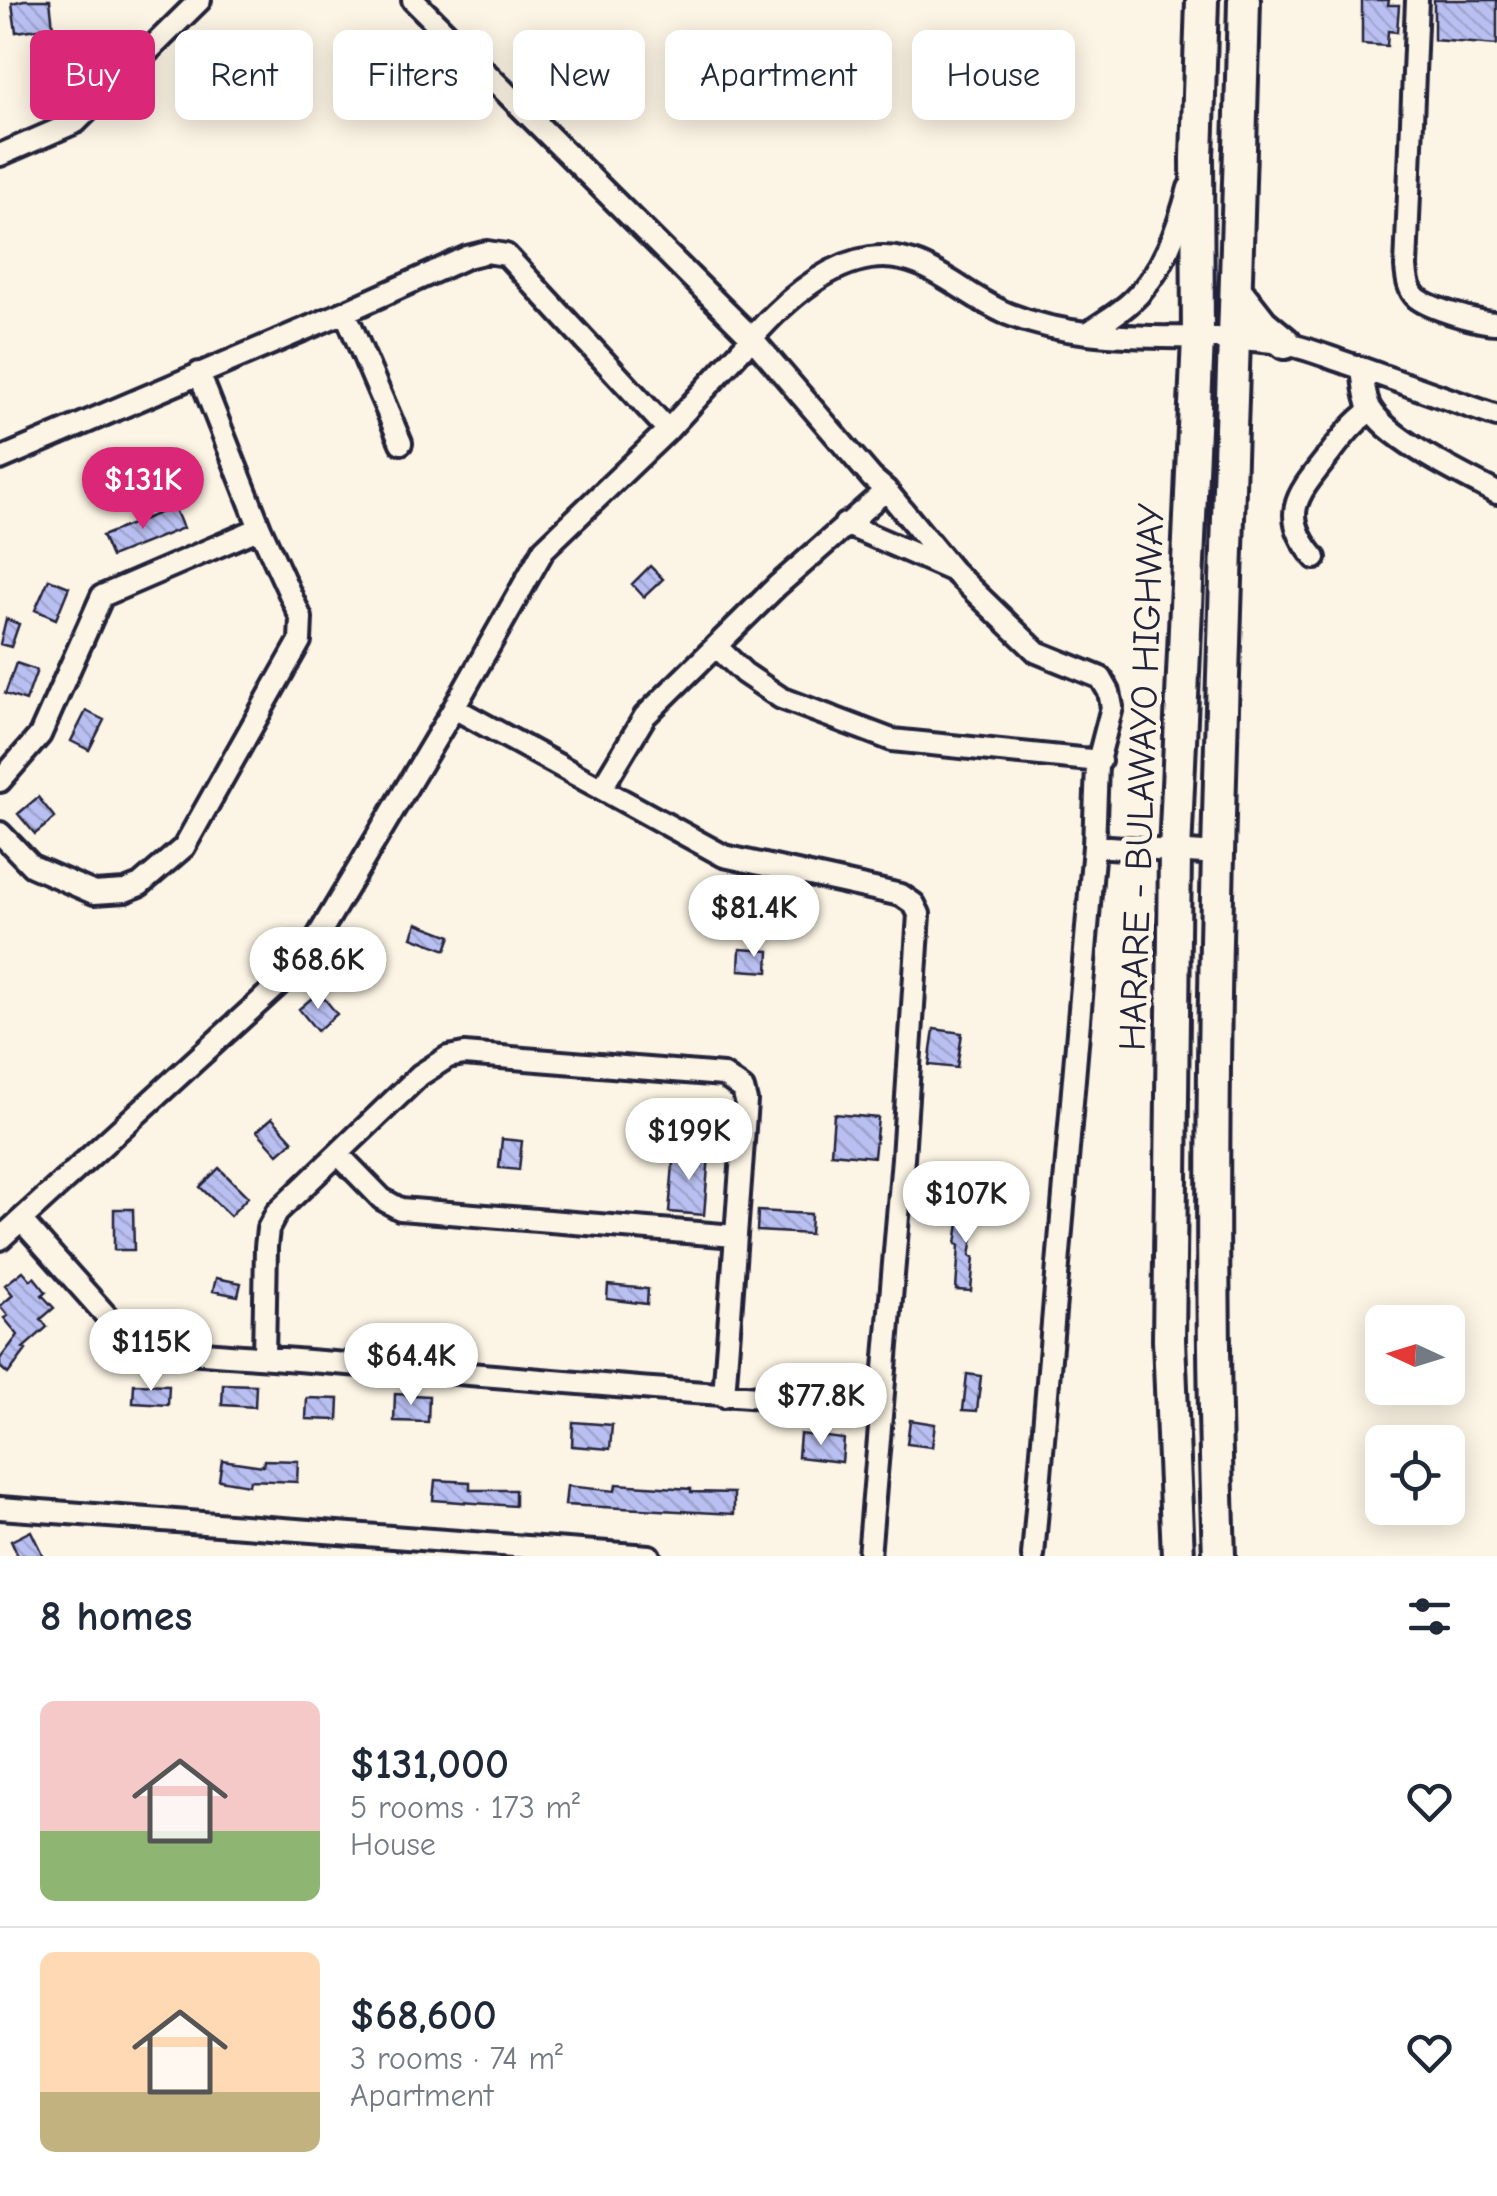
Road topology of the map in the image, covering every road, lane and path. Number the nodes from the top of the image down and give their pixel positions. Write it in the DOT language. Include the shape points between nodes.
graph roads {
  1 [pos="200,0"];
  2 [pos="413,0"];
  3 [pos="1202,0"];
  4 [pos="1244,0"];
  5 [pos="1417,0"];
  6 [pos="0,155"];
  7 [pos="1196,158"];
  8 [pos="1237,292"];
  9 [pos="345,312"];
  10 [pos="1497,323"];
  11 [pos="1088,332"];
  12 [pos="752,338"];
  13 [pos="1198,338"];
  14 [pos="1234,338"];
  15 [pos="1285,343"];
  16 [pos="1362,368"];
  17 [pos="199,373"];
  18 [pos="1233,378"];
  19 [pos="1371,410"];
  20 [pos="1497,416"];
  21 [pos="668,430"];
  22 [pos="401,443"];
  23 [pos="0,459"];
  24 [pos="886,490"];
  25 [pos="1497,494"];
  26 [pos="845,524"];
  27 [pos="260,528"];
  28 [pos="1315,558"];
  29 [pos="953,571"];
  30 [pos="718,648"];
  31 [pos="454,708"];
  32 [pos="1100,761"];
  33 [pos="0,781"];
  34 [pos="603,786"];
  35 [pos="0,833"];
  36 [pos="1094,846"];
  37 [pos="1176,853"];
  38 [pos="1219,854"];
  39 [pos="339,1155"];
  40 [pos="21,1220"];
  41 [pos="734,1236"];
  42 [pos="0,1239"];
  43 [pos="264,1357"];
  44 [pos="724,1396"];
  45 [pos="882,1404"];
  46 [pos="0,1508"];
  47 [pos="424,1547"];
  48 [pos="649,1556"];
  49 [pos="869,1556"];
  50 [pos="1033,1556"];
  51 [pos="1178,1556"];
  52 [pos="1219,1556"];
  1 -- 6 [label="street" via="76,122"];
  2 -- 12 [label="street"];
  3 -- 7 [label="highway, HARARE - BULAWAYO HIGHWAY"];
  4 -- 8 [label="highway, HARARE - BULAWAYO HIGHWAY"];
  5 -- 10 [label="street" via="1408,286 1418,299 1482,324"];
  7 -- 11 [label="street" via="1178,226 1153,278 1132,302"];
  7 -- 13 [label="highway, HARARE - BULAWAYO HIGHWAY"];
  8 -- 14 [label="highway, HARARE - BULAWAYO HIGHWAY"];
  8 -- 15 [label="highway"];
  9 -- 17 [label="street"];
  9 -- 21 [label="street" via="467,257 506,255"];
  9 -- 22 [label="street"];
  11 -- 12 [label="street" via="1007,314 920,263 871,258 840,267 777,309"];
  11 -- 13 [label="street"];
  12 -- 21 [label="street"];
  12 -- 24 [label="street"];
  13 -- 14 [label="street"];
  13 -- 37 [label="highway, HARARE - BULAWAYO HIGHWAY"];
  14 -- 15 [label="street"];
  14 -- 18 [label="highway, HARARE - BULAWAYO HIGHWAY"];
  15 -- 16 [label="street"];
  15 -- 18 [label="highway" via="1244,363"];
  16 -- 19 [label="street"];
  16 -- 20 [label="street"];
  17 -- 23 [label="street"];
  17 -- 27 [label="street"];
  18 -- 38 [label="highway, HARARE - BULAWAYO HIGHWAY"];
  19 -- 25 [label="street" via="1392,432"];
  19 -- 28 [label="street" via="1353,423 1296,500 1296,528"];
  21 -- 31 [label="street" via="544,548"];
  24 -- 26 [label="street"];
  24 -- 29 [label="street"];
  26 -- 29 [label="street"];
  26 -- 30 [label="street"];
  27 -- 33 [label="street" via="102,596 40,735"];
  27 -- 35 [label="street" via="300,618 300,641 184,847 140,885 94,893 32,866"];
  29 -- 32 [label="street" via="1037,652 1100,678 1112,706"];
  30 -- 32 [label="street" via="781,698 892,740"];
  30 -- 34 [label="street" via="645,716"];
  31 -- 34 [label="street"];
  31 -- 40 [label="street" via="302,963"];
  32 -- 36 [label="street"];
  34 -- 45 [label="street" via="724,856 901,895 919,914"];
  36 -- 37 [label="street"];
  36 -- 50 [label="street"];
  37 -- 38 [label="street"];
  37 -- 51 [label="highway, HARARE - BULAWAYO HIGHWAY" via="1169,1340"];
  38 -- 52 [label="highway, HARARE - BULAWAYO HIGHWAY" via="1213,1370"];
  39 -- 41 [label="street" via="400,1209"];
  39 -- 41 [label="street" via="420,1075 448,1057 723,1074 746,1101"];
  39 -- 43 [label="street" via="277,1212 268,1229"];
  40 -- 42 [label="street"];
  40 -- 43 [label="street" via="136,1346"];
  41 -- 44 [label="street"];
  43 -- 44 [label="street"];
  44 -- 45 [label="street"];
  45 -- 49 [label="street"];
  46 -- 47 [label="street"];
  47 -- 48 [label="street"];
}
